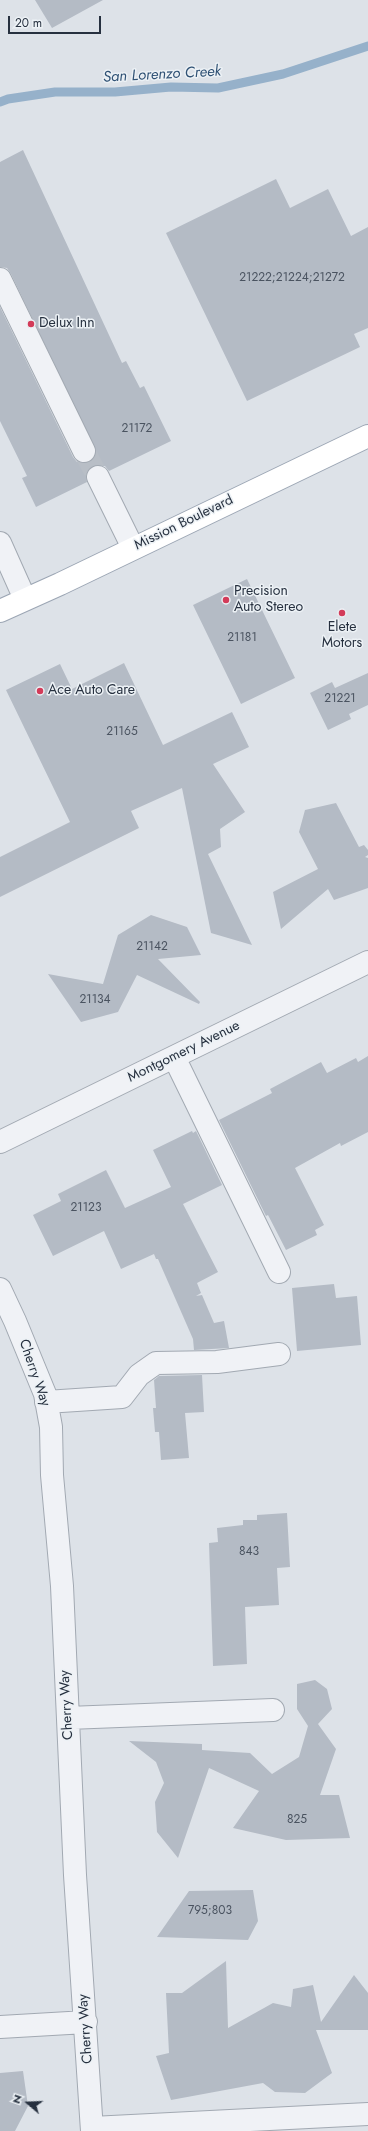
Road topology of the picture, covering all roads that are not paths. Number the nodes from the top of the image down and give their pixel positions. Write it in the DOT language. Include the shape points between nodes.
graph roads {
  1 [pos="0,279"];
  2 [pos="368,436"];
  3 [pos="84,451"];
  4 [pos="98,477"];
  5 [pos="0,543"];
  6 [pos="133,548"];
  7 [pos="25,599"];
  8 [pos="0,611"];
  9 [pos="368,962"];
  10 [pos="174,1057"];
  11 [pos="0,1142"];
  12 [pos="280,1272"];
  13 [pos="0,1289"];
  14 [pos="279,1354"];
  15 [pos="46,1402"];
  16 [pos="273,1710"];
  17 [pos="68,1718"];
  18 [pos="86,2022"];
  19 [pos="0,2027"];
  20 [pos="368,2114"];
  21 [pos="92,2130"];
  1 -- 3 [label="street"];
  2 -- 6 [label="main road, Mission Boulevard"];
  4 -- 6 [label="street"];
  5 -- 7 [label="street"];
  6 -- 7 [label="main road, Mission Boulevard"];
  7 -- 8 [label="main road, Mission Boulevard"];
  9 -- 10 [label="street, Montgomery Avenue"];
  10 -- 11 [label="street, Montgomery Avenue"];
  10 -- 12 [label="street"];
  13 -- 15 [label="street, Cherry Way" via="15,1320"];
  14 -- 15 [label="street" via="217,1362 156,1363 139,1375 122,1397"];
  15 -- 17 [label="street, Cherry Way" via="51,1427"];
  16 -- 17 [label="street"];
  17 -- 18 [label="street, Cherry Way" via="74,1875"];
  18 -- 19 [label="street"];
  18 -- 21 [label="street, Cherry Way"];
  20 -- 21 [label="street"];
}
